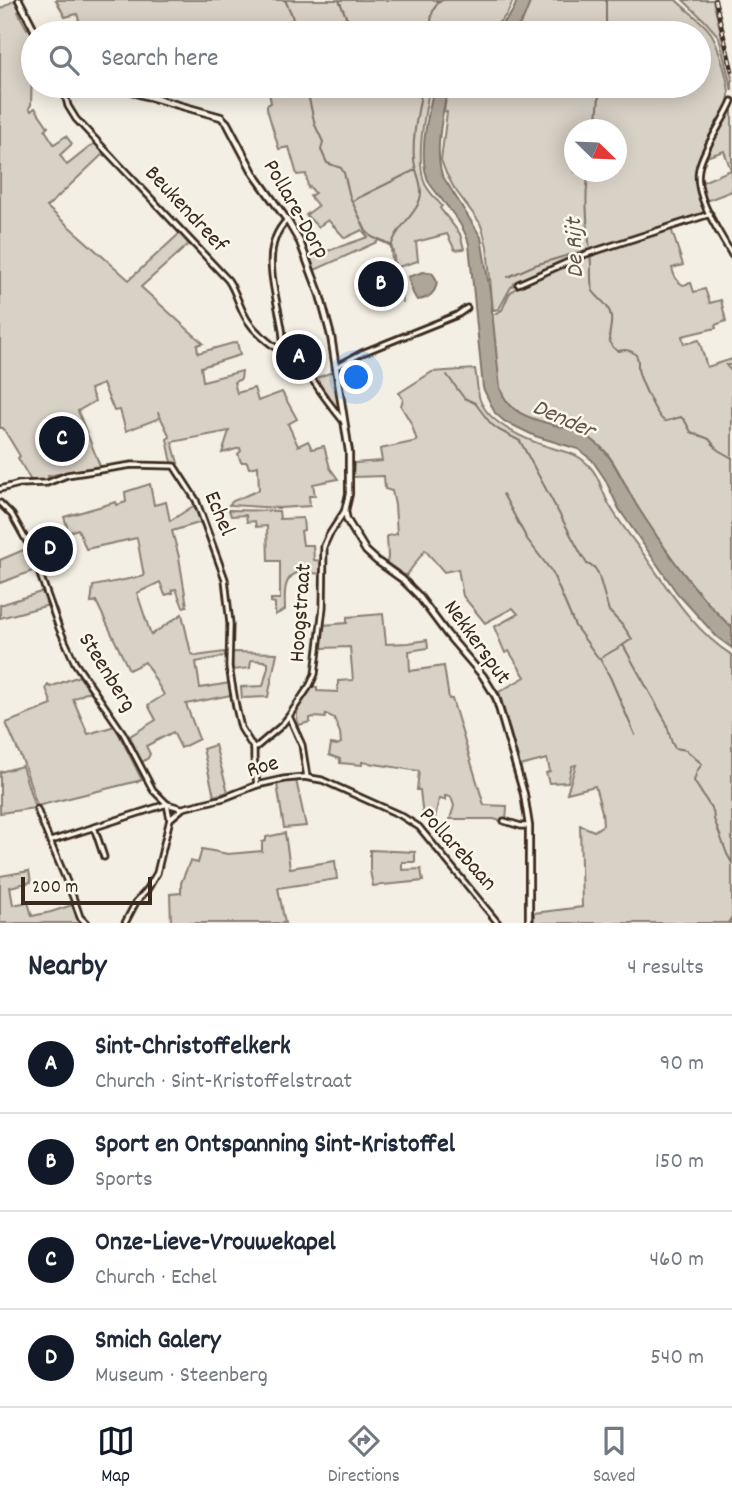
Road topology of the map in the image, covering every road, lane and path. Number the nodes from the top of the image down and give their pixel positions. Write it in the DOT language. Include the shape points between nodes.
graph roads {
  1 [pos="19,0"];
  2 [pos="29,21"];
  3 [pos="66,98"];
  4 [pos="153,98"];
  5 [pos="732,101"];
  6 [pos="710,215"];
  7 [pos="287,220"];
  8 [pos="732,255"];
  9 [pos="518,284"];
  10 [pos="467,308"];
  11 [pos="286,356"];
  12 [pos="336,367"];
  13 [pos="345,424"];
  14 [pos="0,489"];
  15 [pos="0,503"];
  16 [pos="345,511"];
  17 [pos="289,716"];
  18 [pos="254,749"];
  19 [pos="307,777"];
  20 [pos="257,785"];
  21 [pos="167,804"];
  22 [pos="183,808"];
  23 [pos="37,809"];
  24 [pos="170,819"];
  25 [pos="504,821"];
  26 [pos="529,826"];
  27 [pos="94,827"];
  28 [pos="51,841"];
  29 [pos="104,856"];
  30 [pos="86,923"];
  31 [pos="125,923"];
  32 [pos="499,923"];
  33 [pos="529,923"];
  1 -- 2 [label="street"];
  3 -- 11 [label="street, Beukendreef" via="76,119 228,280 249,323"];
  4 -- 7 [label="street, Pollare-Dorp" via="220,117"];
  5 -- 6 [label="street" via="700,164 698,186"];
  6 -- 8 [label="street"];
  6 -- 9 [label="street" via="593,251"];
  7 -- 11 [label="street" via="275,239 271,272"];
  7 -- 12 [label="street, Pollare-Dorp" via="318,289"];
  10 -- 12 [label="street"];
  11 -- 13 [label="street, Beukendreef" via="291,369 310,378"];
  12 -- 13 [label="street, Pollare-Dorp"];
  13 -- 16 [label="street, Pollare-Dorp" via="350,471"];
  14 -- 18 [label="street, Echel" via="132,465 174,466 196,500 225,579 229,667 241,728"];
  15 -- 21 [label="street, Steenberg" via="31,549 75,663 123,733 153,790"];
  16 -- 17 [label="street, Hoogstraat" via="324,546 315,674"];
  16 -- 26 [label="street, Nekkersput" via="366,551 418,594 496,697"];
  17 -- 18 [label="street, Hoogstraat"];
  17 -- 19 [label="street, Roe" via="302,745"];
  18 -- 20 [label="street"];
  19 -- 20 [label="street, Roe"];
  19 -- 32 [label="street, Pollarebaan" via="344,789 419,827"];
  20 -- 22 [label="street, Roe"];
  21 -- 22 [label="street"];
  21 -- 24 [label="street"];
  21 -- 27 [label="street"];
  22 -- 24 [label="street, Roe"];
  23 -- 28 [label="street"];
  24 -- 31 [label="street" via="157,873"];
  25 -- 26 [label="street"];
  26 -- 33 [label="street, Nekkersput"];
  27 -- 28 [label="street"];
  27 -- 29 [label="street"];
  28 -- 30 [label="street"];
}
